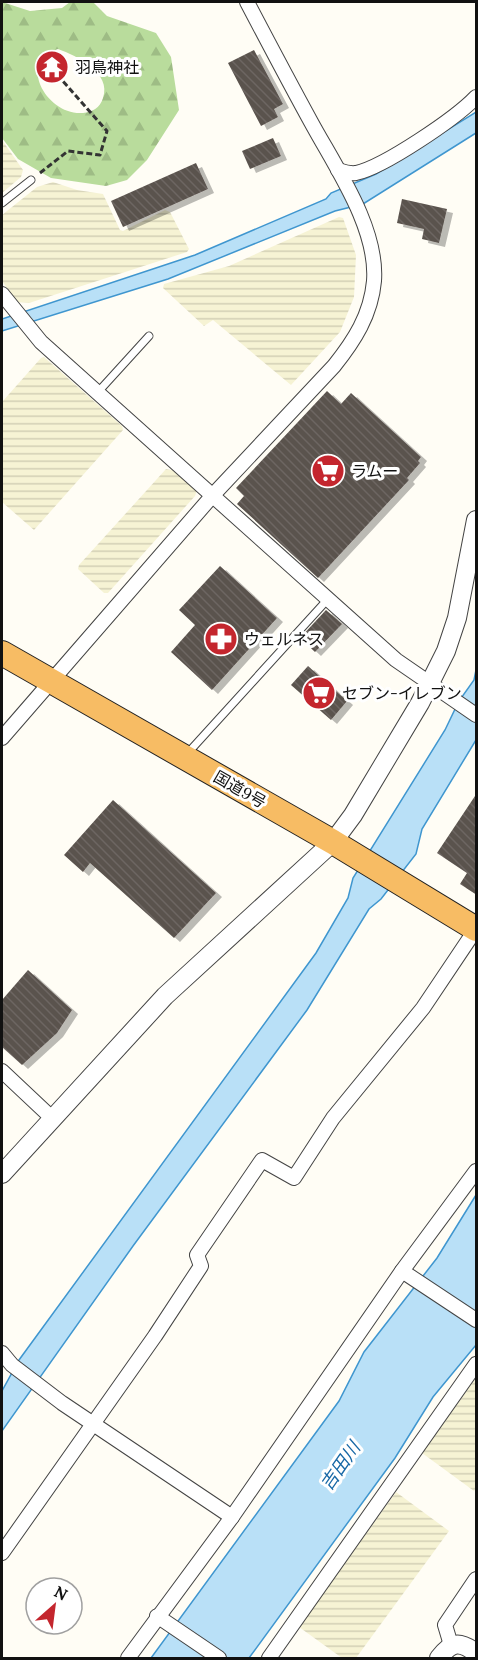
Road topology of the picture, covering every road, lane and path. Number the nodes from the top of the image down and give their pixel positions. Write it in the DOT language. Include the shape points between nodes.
graph roads {
  1 [pos="247,2"];
  2 [pos="62,80"];
  3 [pos="477,97"];
  4 [pos="338,170"];
  5 [pos="31,180"];
  6 [pos="2,203"];
  7 [pos="2,294"];
  8 [pos="149,336"];
  9 [pos="98,392"];
  10 [pos="213,495"];
  11 [pos="477,520"];
  12 [pos="328,599"];
  13 [pos="2,653"];
  14 [pos="50,681"];
  15 [pos="430,684"];
  16 [pos="477,715"];
  17 [pos="2,738"];
  18 [pos="184,757"];
  19 [pos="333,842"];
  20 [pos="476,929"];
  21 [pos="2,1071"];
  22 [pos="53,1119"];
  23 [pos="477,1171"];
  24 [pos="2,1174"];
  25 [pos="402,1271"];
  26 [pos="477,1320"];
  27 [pos="2,1353"];
  28 [pos="477,1364"];
  29 [pos="92,1423"];
  30 [pos="232,1517"];
  31 [pos="2,1553"];
  32 [pos="477,1579"];
  33 [pos="163,1620"];
  34 [pos="445,1652"];
  35 [pos="477,1653"];
  36 [pos="128,1659"];
  37 [pos="219,1659"];
  38 [pos="269,1659"];
  1 -- 4 [label="street"];
  2 -- 5 [label="path" via="107,131 100,155 68,151"];
  3 -- 4 [label="street" via="453,118 375,165 352,174"];
  4 -- 10 [label="street" via="372,252 374,281 367,314 346,351"];
  5 -- 6 [label="lane"];
  7 -- 9 [label="street" via="41,342"];
  8 -- 9 [label="lane"];
  9 -- 10 [label="street"];
  10 -- 12 [label="street"];
  10 -- 14 [label="street"];
  11 -- 15 [label="street" via="457,618"];
  12 -- 15 [label="street" via="396,660"];
  12 -- 18 [label="lane"];
  13 -- 14 [label="highway, 国道9号"];
  14 -- 17 [label="street"];
  14 -- 18 [label="highway, 国道9号"];
  15 -- 16 [label="street"];
  15 -- 19 [label="street"];
  18 -- 19 [label="highway, 国道9号"];
  19 -- 20 [label="highway, 国道9号"];
  19 -- 22 [label="street" via="165,996"];
  20 -- 29 [label="street" via="423,1008 333,1118 294,1178 262,1160 197,1255 201,1266"];
  21 -- 22 [label="street"];
  22 -- 24 [label="street"];
  23 -- 25 [label="street"];
  25 -- 26 [label="street"];
  25 -- 30 [label="street"];
  27 -- 29 [label="street" via="12,1365"];
  28 -- 38 [label="street"];
  29 -- 30 [label="street"];
  29 -- 31 [label="street"];
  30 -- 33 [label="street"];
  32 -- 34 [label="street" via="445,1625"];
  33 -- 36 [label="street"];
  33 -- 37 [label="street"];
  34 -- 35 [label="street" via="465,1645"];
}
